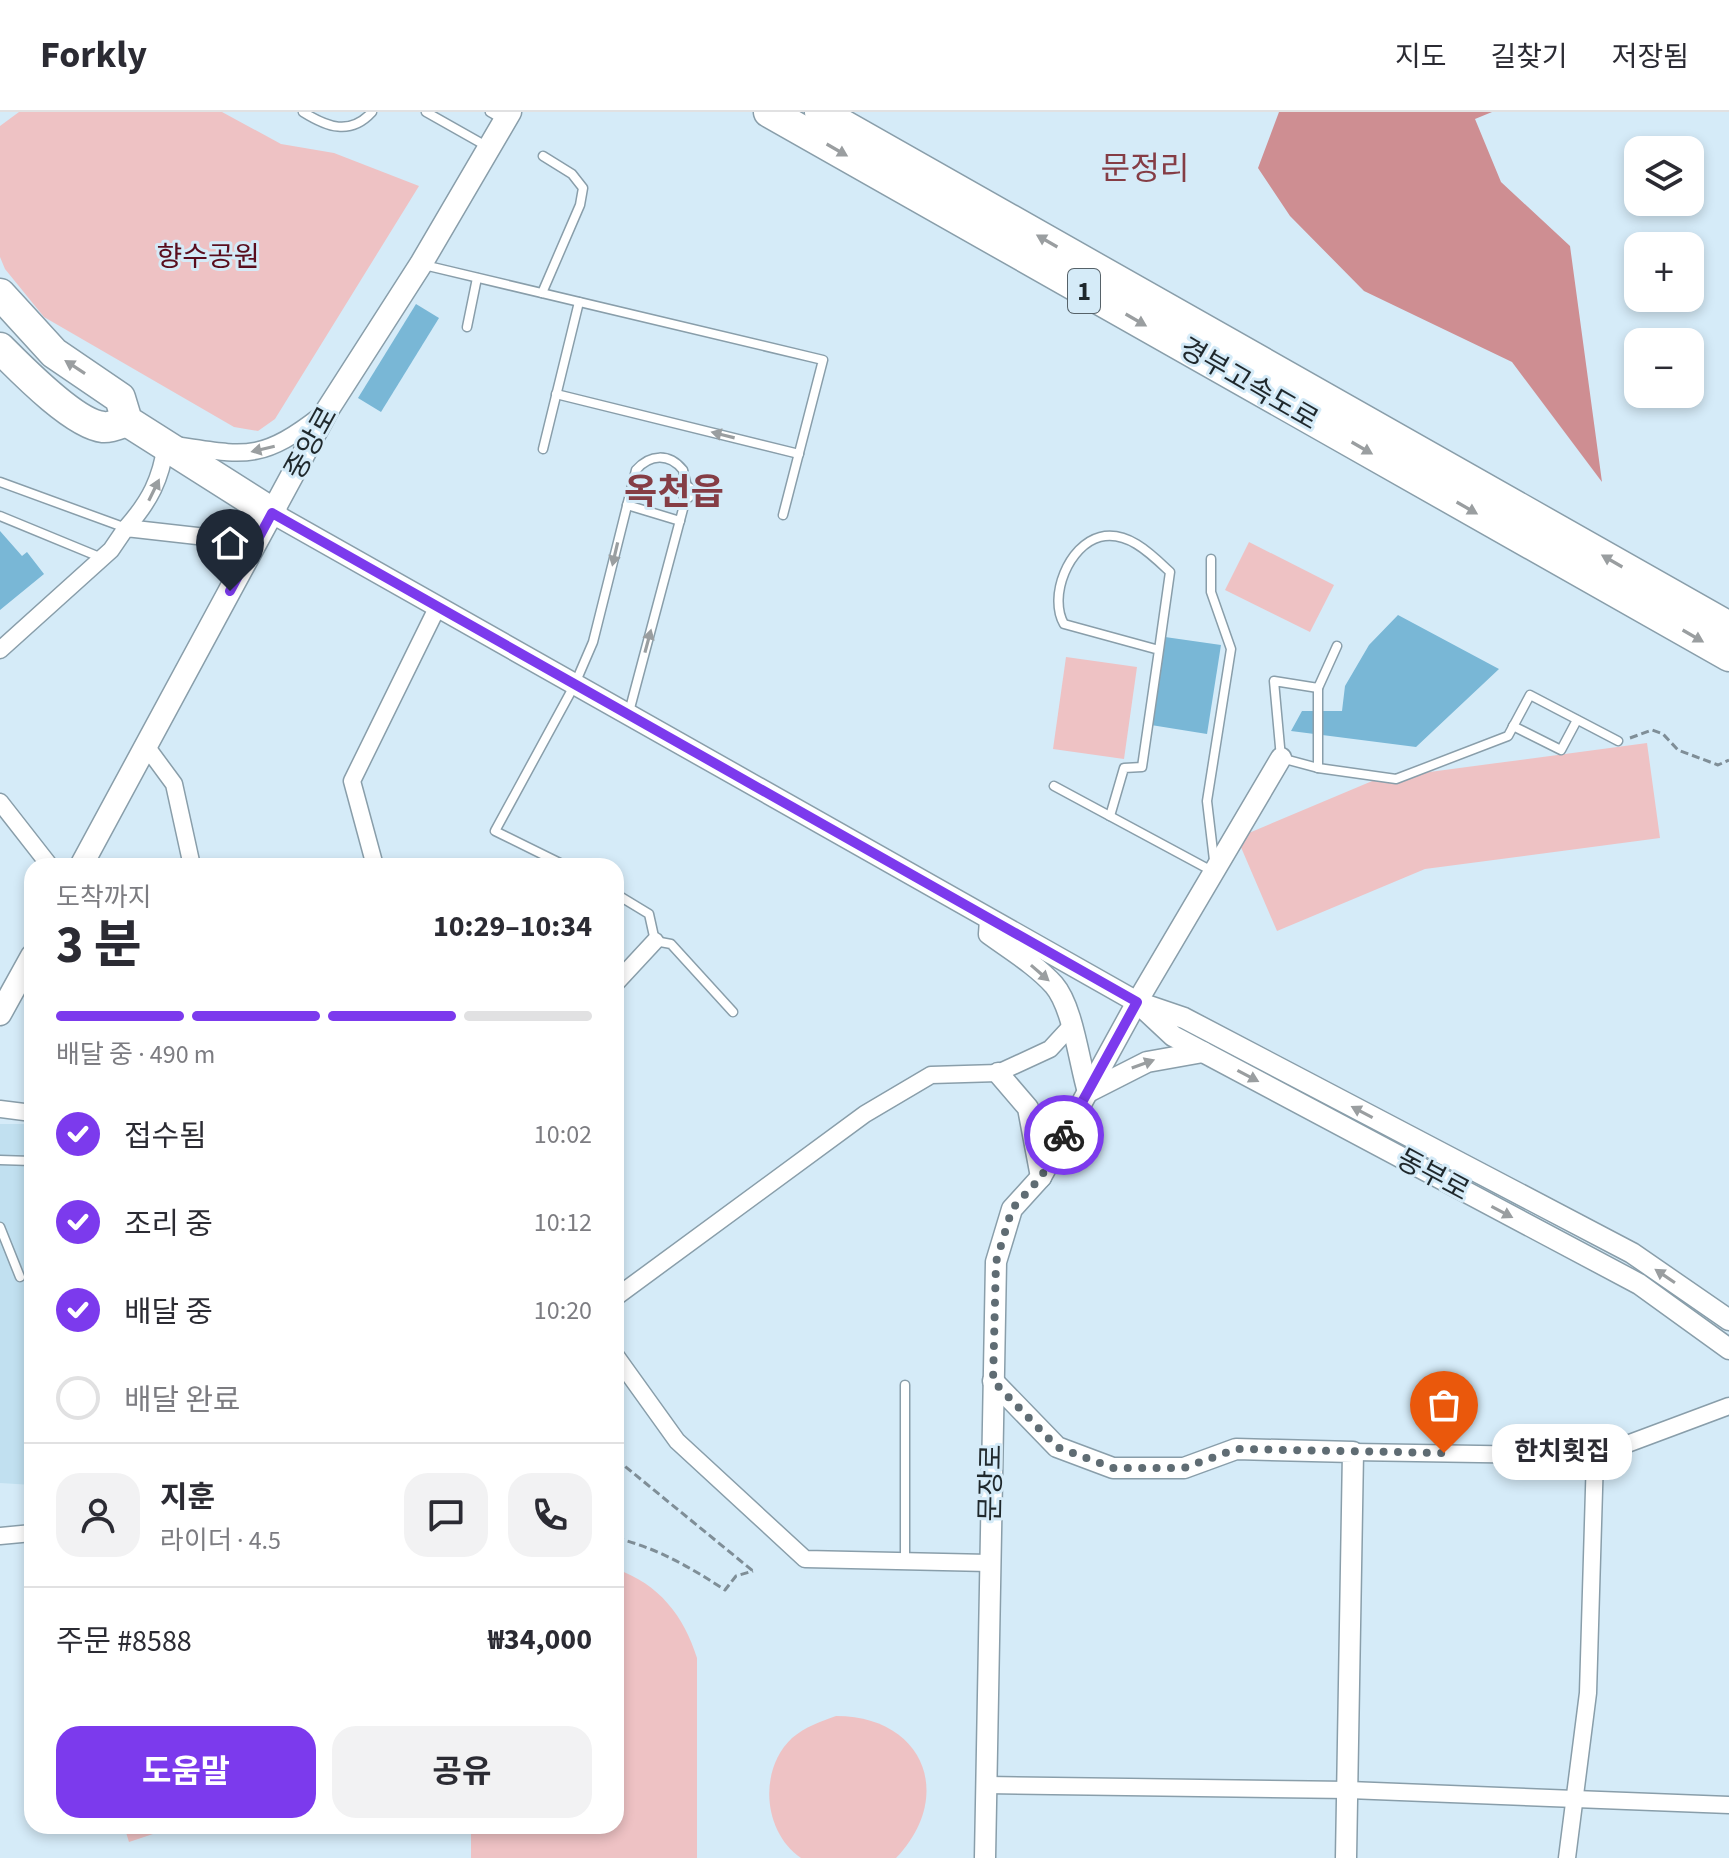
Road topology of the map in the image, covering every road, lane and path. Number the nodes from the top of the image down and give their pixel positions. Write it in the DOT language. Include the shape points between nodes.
graph roads {
  1 [pos="303,112"];
  2 [pos="372,112"];
  3 [pos="426,112"];
  4 [pos="769,112"];
  5 [pos="820,112"];
  6 [pos="501,115"];
  7 [pos="488,148"];
  8 [pos="543,156"];
  9 [pos="421,264"];
  10 [pos="477,278"];
  11 [pos="542,293"];
  12 [pos="0,294"];
  13 [pos="579,302"];
  14 [pos="467,327"];
  15 [pos="0,348"];
  16 [pos="556,394"];
  17 [pos="328,409"];
  18 [pos="127,421"];
  19 [pos="166,444"];
  20 [pos="543,449"];
  21 [pos="799,454"];
  22 [pos="0,482"];
  23 [pos="627,505"];
  24 [pos="272,513"];
  25 [pos="783,515"];
  26 [pos="0,516"];
  27 [pos="680,521"];
  28 [pos="126,528"];
  29 [pos="102,558"];
  30 [pos="1211,559"];
  31 [pos="437,608"];
  32 [pos="1729,627"];
  33 [pos="1337,646"];
  34 [pos="0,650"];
  35 [pos="1159,650"];
  36 [pos="1729,656"];
  37 [pos="574,686"];
  38 [pos="1318,688"];
  39 [pos="628,716"];
  40 [pos="1577,720"];
  41 [pos="1513,726"];
  42 [pos="1618,741"];
  43 [pos="146,746"];
  44 [pos="1281,758"];
  45 [pos="1729,760"];
  46 [pos="1318,768"];
  47 [pos="1054,786"];
  48 [pos="0,802"];
  49 [pos="1110,816"];
  50 [pos="44,858"];
  51 [pos="85,858"];
  52 [pos="190,858"];
  53 [pos="373,858"];
  54 [pos="550,858"];
  55 [pos="1216,873"];
  56 [pos="624,899"];
  57 [pos="990,920"];
  58 [pos="655,941"];
  59 [pos="24,970"];
  60 [pos="624,974"];
  61 [pos="1137,1002"];
  62 [pos="733,1012"];
  63 [pos="0,1014"];
  64 [pos="1073,1024"];
  65 [pos="1203,1052"];
  66 [pos="998,1073"];
  67 [pos="1088,1092"];
  68 [pos="0,1109"];
  69 [pos="24,1112"];
  70 [pos="0,1160"];
  71 [pos="24,1161"];
  72 [pos="1041,1177"];
  73 [pos="0,1227"];
  74 [pos="20,1277"];
  75 [pos="624,1291"];
  76 [pos="1729,1320"];
  77 [pos="1729,1349"];
  78 [pos="624,1367"];
  79 [pos="993,1381"];
  80 [pos="905,1385"];
  81 [pos="1729,1406"];
  82 [pos="1353,1452"];
  83 [pos="1595,1456"];
  84 [pos="624,1466"];
  85 [pos="24,1534"];
  86 [pos="0,1536"];
  87 [pos="624,1540"];
  88 [pos="905,1561"];
  89 [pos="989,1563"];
  90 [pos="987,1785"];
  91 [pos="1349,1790"];
  92 [pos="1575,1801"];
  93 [pos="1729,1805"];
  94 [pos="985,1858"];
  95 [pos="1346,1858"];
  96 [pos="1567,1858"];
  1 -- 2 [label="lane" via="324,125 342,128 359,125"];
  3 -- 7 [label="lane"];
  4 -- 36 [label="highway, 경부고속도로 / 1, one-way"];
  32 -- 5 [label="highway, 경부고속도로 / 1, one-way"];
  6 -- 7 [label="main road, 중앙로"];
  7 -- 9 [label="main road, 중앙로"];
  8 -- 11 [label="lane" via="572,174 583,188"];
  9 -- 10 [label="lane"];
  9 -- 17 [label="main road, 중앙로"];
  10 -- 11 [label="lane"];
  10 -- 14 [label="lane"];
  11 -- 13 [label="lane"];
  18 -- 12 [label="highway, one-way" via="120,398 54,353"];
  13 -- 16 [label="lane"];
  13 -- 21 [label="lane" via="823,360"];
  15 -- 18 [label="highway" via="44,391 87,421 104,428"];
  16 -- 20 [label="lane"];
  21 -- 16 [label="lane, one-way"];
  17 -- 19 [label="street, one-way" via="279,446 262,451 235,454"];
  17 -- 24 [label="main road, 중앙로"];
  18 -- 19 [label="highway"];
  19 -- 24 [label="highway"];
  28 -- 19 [label="street, one-way" via="152,497"];
  21 -- 25 [label="lane"];
  22 -- 28 [label="lane"];
  23 -- 27 [label="lane"];
  23 -- 27 [label="lane" via="636,470 653,458 665,458 679,464 687,476"];
  23 -- 37 [label="lane, one-way" via="603,608"];
  24 -- 28 [label="street" via="206,537"];
  24 -- 31 [label="street, 동부로"];
  24 -- 43 [label="main road, 중앙로"];
  26 -- 29 [label="lane"];
  39 -- 27 [label="lane, one-way"];
  28 -- 29 [label="street"];
  29 -- 34 [label="street"];
  30 -- 55 [label="lane" via="1211,592 1231,649 1207,801"];
  31 -- 37 [label="street, 동부로"];
  31 -- 53 [label="street" via="352,781"];
  33 -- 38 [label="lane"];
  35 -- 35 [label="lane" via="1064,624 1058,587 1087,544 1101,537 1138,544 1170,572"];
  35 -- 49 [label="lane" via="1142,767 1124,768"];
  37 -- 39 [label="street, 동부로"];
  37 -- 54 [label="lane" via="495,831"];
  38 -- 44 [label="lane" via="1274,681"];
  38 -- 46 [label="lane"];
  39 -- 57 [label="street, 동부로"];
  40 -- 41 [label="lane" via="1561,750"];
  40 -- 41 [label="lane" via="1530,695"];
  40 -- 42 [label="lane"];
  41 -- 46 [label="lane" via="1508,736 1396,779"];
  42 -- 45 [label="path" via="1652,730 1678,750 1718,765"];
  43 -- 51 [label="main road, 중앙로"];
  43 -- 52 [label="street" via="174,784"];
  44 -- 46 [label="lane"];
  44 -- 55 [label="street, 문장로"];
  47 -- 49 [label="lane"];
  48 -- 50 [label="street"];
  49 -- 55 [label="lane"];
  55 -- 61 [label="street, 문장로"];
  56 -- 58 [label="lane" via="649,914"];
  57 -- 61 [label="street, 동부로"];
  57 -- 64 [label="street, one-way" via="989,934 1055,986"];
  58 -- 60 [label="street"];
  58 -- 62 [label="lane" via="671,944"];
  59 -- 63 [label="main road"];
  61 -- 65 [label="street, 동부로" via="1173,1036"];
  61 -- 67 [label="street, 문장로"];
  76 -- 61 [label="street, 동부로, one-way" via="1632,1253 1184,1018"];
  64 -- 66 [label="street" via="1050,1049"];
  64 -- 67 [label="street"];
  67 -- 65 [label="street, one-way" via="1147,1062"];
  65 -- 77 [label="street, 동부로, one-way" via="1639,1284"];
  66 -- 72 [label="street" via="1028,1108"];
  66 -- 75 [label="street" via="931,1075 865,1114"];
  67 -- 72 [label="street, 문장로"];
  68 -- 69 [label="street"];
  70 -- 71 [label="lane"];
  72 -- 79 [label="street, 문장로" via="1012,1209 996,1262"];
  73 -- 74 [label="lane"];
  78 -- 88 [label="street" via="677,1441 805,1559"];
  79 -- 82 [label="street" via="1057,1447 1113,1468 1184,1468 1236,1449"];
  79 -- 89 [label="street, 문장로"];
  80 -- 88 [label="lane"];
  81 -- 83 [label="street"];
  82 -- 83 [label="street"];
  82 -- 91 [label="street"];
  83 -- 92 [label="street" via="1588,1693"];
  84 -- 87 [label="path" via="753,1571 736,1576 725,1590 687,1565"];
  85 -- 86 [label="street"];
  88 -- 89 [label="street"];
  89 -- 90 [label="street, 문장로"];
  90 -- 91 [label="street"];
  90 -- 94 [label="street, 문장로"];
  91 -- 92 [label="street"];
  91 -- 95 [label="street"];
  92 -- 93 [label="street"];
  92 -- 96 [label="street"];
}
